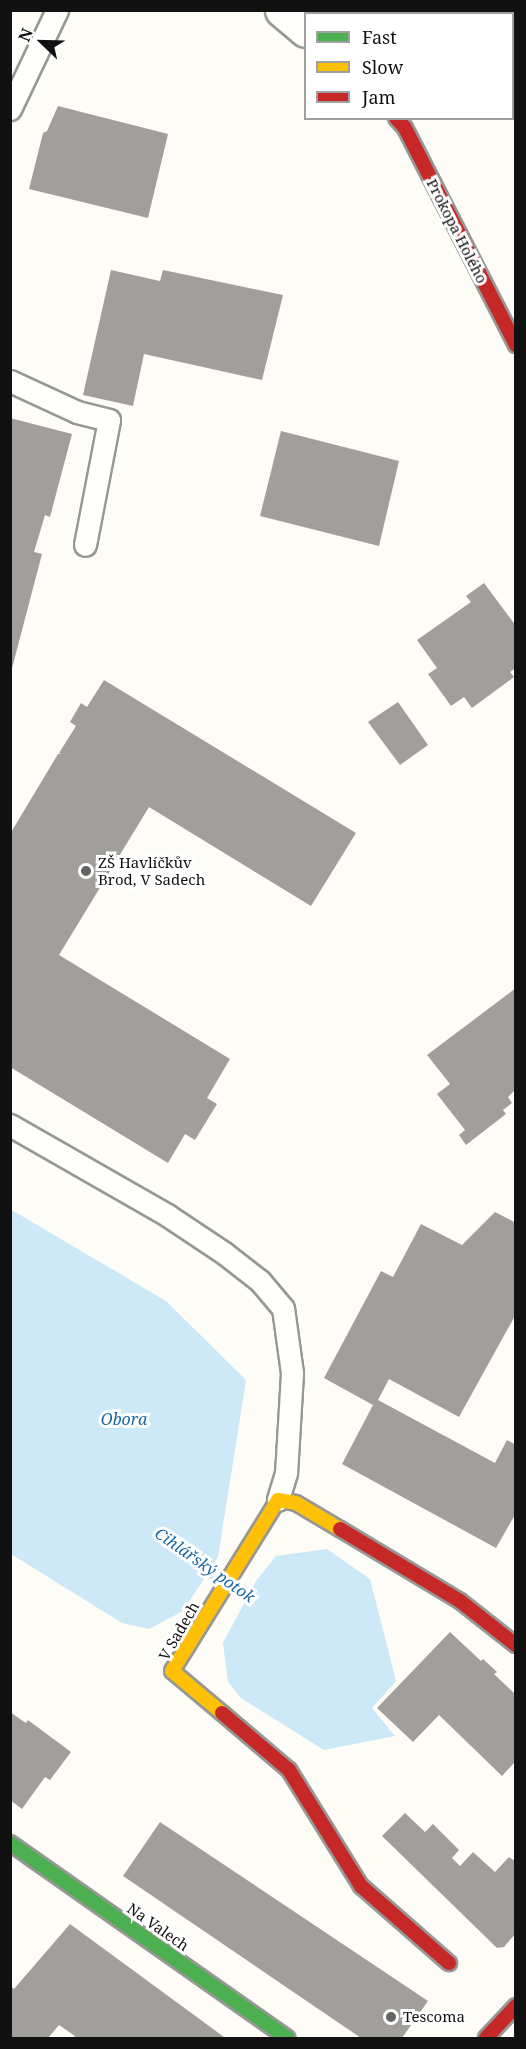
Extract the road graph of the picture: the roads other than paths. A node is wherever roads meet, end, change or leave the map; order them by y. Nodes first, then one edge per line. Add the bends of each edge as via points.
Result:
1 (57, 10) edge
2 (282, 10) edge
3 (304, 28) edge
4 (10, 109) edge
5 (405, 122) edge
6 (516, 345) edge
7 (10, 381) edge
8 (85, 545) dead end
9 (10, 1125) edge
10 (278, 1500) junction
11 (516, 1645) edge
12 (10, 1843) edge
13 (449, 1963) dead end
14 (516, 2006) edge
15 (287, 2038) edge
16 (486, 2038) edge

1 - 4 lane
2 - 3 street
5 - 6 street, Prokopa Holého
7 - 8 lane via 77,412 109,420
9 - 10 lane via 167,1215 224,1253 260,1281 283,1308 292,1373 286,1473
10 - 11 street via 296,1503 460,1601
10 - 13 street, V Sadech via 172,1671 283,1764 361,1886
12 - 15 street, Na Valech
14 - 16 street

